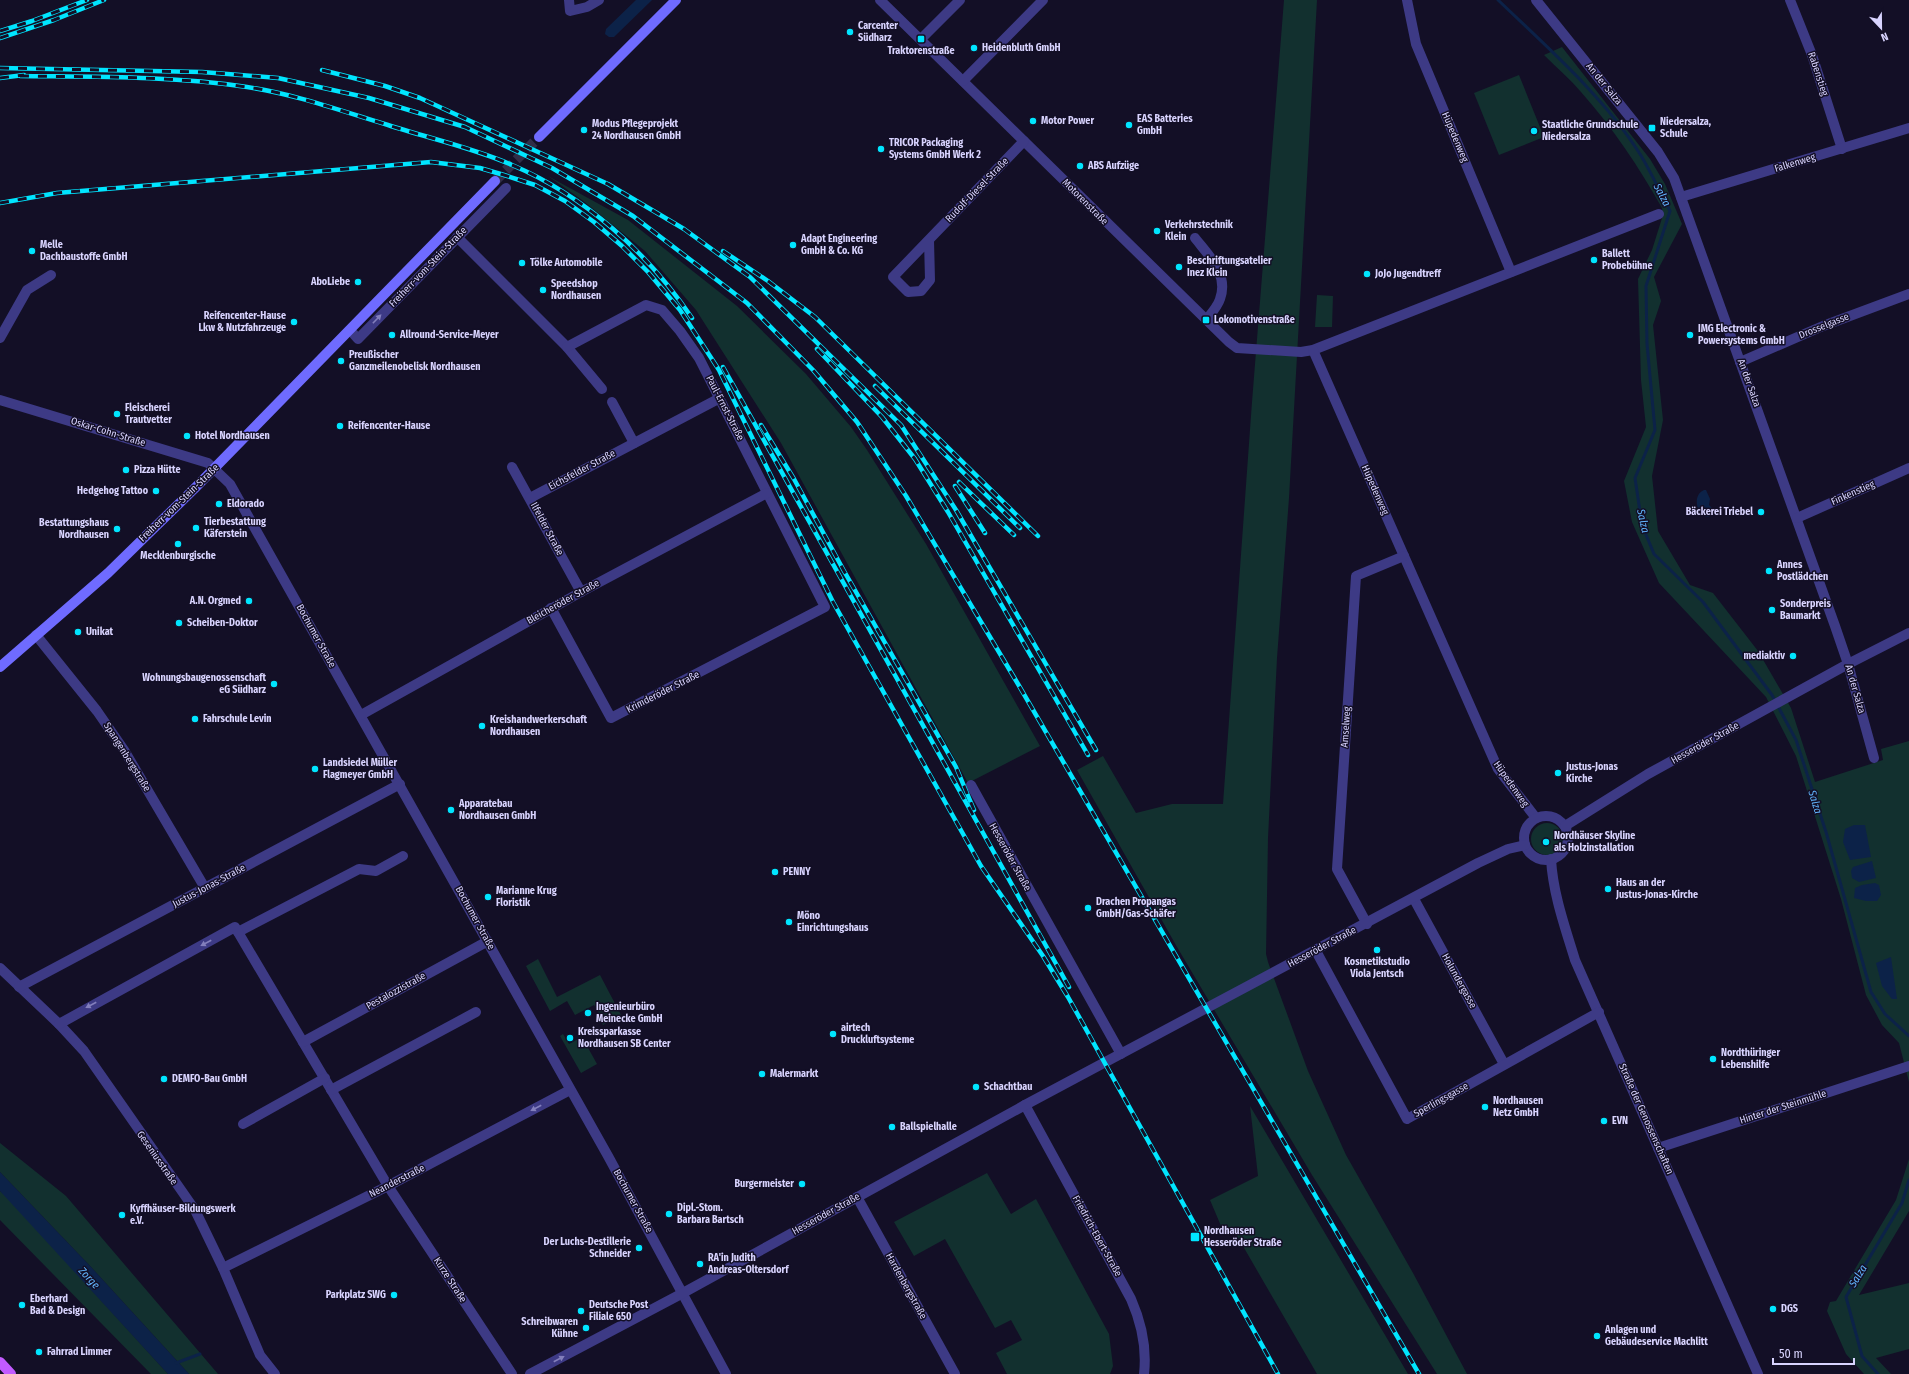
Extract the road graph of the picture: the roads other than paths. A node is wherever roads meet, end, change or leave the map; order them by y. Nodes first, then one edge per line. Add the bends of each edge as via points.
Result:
1 (569, 0) edge
2 (599, 0) edge
3 (676, 0) edge
4 (880, 0) edge
5 (960, 0) edge
6 (1043, 0) edge
7 (1407, 0) edge
8 (1536, 0) edge
9 (1790, 0) edge
10 (921, 39) junction
11 (963, 81) junction
12 (1909, 128) edge
13 (539, 137) tunnel mouth
14 (1024, 141) junction
15 (1842, 149) junction
16 (496, 181) tunnel mouth
17 (506, 188) dead end
18 (1681, 197) junction
19 (1659, 214) dead end
20 (457, 237) junction
21 (1195, 238) dead end
22 (929, 240) junction
23 (1511, 272) junction
24 (51, 275) dead end
25 (1909, 294) edge
26 (1206, 320) junction
27 (350, 330) junction
28 (0, 338) edge
29 (567, 347) junction
30 (1313, 350) junction
31 (1740, 362) junction
32 (602, 389) dead end
33 (720, 398) junction
34 (0, 400) edge
35 (612, 402) dead end
36 (634, 443) junction
37 (512, 467) dead end
38 (1909, 468) edge
39 (214, 469) junction
40 (767, 493) junction
41 (530, 498) junction
42 (1797, 518) junction
43 (1404, 556) junction
44 (580, 592) junction
45 (825, 607) joint
46 (551, 608) junction
47 (1909, 633) edge
48 (36, 635) junction
49 (1848, 664) junction
50 (0, 667) edge
51 (361, 715) junction
52 (1874, 758) dead end
53 (400, 784) junction
54 (971, 785) dead end
55 (1536, 818) junction
56 (1565, 826) junction
57 (1525, 845) junction
58 (403, 856) dead end
59 (1551, 859) junction
60 (205, 888) junction
61 (1414, 899) junction
62 (1367, 924) junction
63 (238, 932) junction
64 (488, 941) junction
65 (1316, 951) junction
66 (0, 968) edge
67 (19, 987) junction
68 (476, 1012) dead end
69 (1599, 1012) junction
70 (59, 1024) junction
71 (303, 1042) junction
72 (1121, 1054) junction
73 (1504, 1064) junction
74 (1908, 1066) edge
75 (324, 1078) junction
76 (331, 1090) junction
77 (570, 1090) junction
78 (1025, 1105) junction
79 (243, 1124) dead end
80 (1658, 1148) junction
81 (388, 1186) junction
82 (857, 1197) junction
83 (223, 1268) junction
84 (683, 1293) junction
85 (0, 1362) edge
86 (10, 1374) edge
87 (275, 1374) edge
88 (512, 1374) edge
89 (530, 1374) edge
90 (726, 1374) edge
91 (955, 1374) edge
92 (1144, 1374) edge
93 (1758, 1374) edge

1 - 2 street via 570,11 587,7
3 - 13 main road
4 - 10 street, Motorenstraße
5 - 10 street
6 - 11 street
7 - 23 street, Hüpedenweg via 1416,44
8 - 18 street, An der Salza via 1658,152 1674,178
9 - 15 street, Rabenstieg via 1812,55
10 - 11 street, Motorenstraße
11 - 14 street, Motorenstraße
12 - 15 street, Falkenweg
14 - 22 street, Rudolf-Diesel-Straße
14 - 26 street, Motorenstraße
15 - 18 street, Falkenweg
16 - 27 main road, Freiherr-vom-Stein-Straße
17 - 20 street, Freiherr-vom-Stein-Straße
18 - 31 street, An der Salza
19 - 23 street
27 -> 20 street, Freiherr-vom-Stein-Straße via 358,339
20 - 29 street
21 - 26 street via 1214,261 1223,282 1220,300
22 - 22 street, Rudolf-Diesel-Straße via 893,276 908,292 921,291 930,280
23 - 30 street
24 - 28 street via 27,290
25 - 31 street, Drosselgasse via 1823,326
26 - 30 street, Motorenstraße via 1237,348 1301,352
27 - 39 main road, Freiherr-vom-Stein-Straße
29 - 32 street
29 - 33 street, Paul-Ernst-Straße via 646,305 662,310 699,358
30 - 43 street, Hüpedenweg
31 - 42 street, An der Salza
33 - 36 street, Eichsfelder Straße
33 - 40 street, Paul-Ernst-Straße
34 - 39 street, Oskar-Cohn-Straße via 208,463
35 - 36 street
36 - 41 street, Eichsfelder Straße
37 - 41 street, Ilfelder Straße
38 - 42 street, Finkenstieg
39 - 48 main road, Freiherr-vom-Stein-Straße via 108,573
39 - 51 street, Bochumer Straße via 230,484
40 - 44 street, Bleicheröder Straße
40 - 45 street, Paul-Ernst-Straße
41 - 44 street, Ilfelder Straße
42 - 49 street, An der Salza
43 - 55 street, Hüpedenweg via 1498,769
43 - 62 street, Amselweg via 1356,576 1338,870
44 - 46 street, Bleicheröder Straße
45 - 46 street, Krimderöder Straße via 611,718
46 - 51 street, Bleicheröder Straße
47 - 49 street, Hesseröder Straße
48 - 50 main road, Freiherr-vom-Stein-Straße
48 - 60 street, Spangenbergstraße via 124,750
49 - 52 street, An der Salza
49 - 56 street, Hesseröder Straße via 1648,774
51 - 53 street, Bochumer Straße
53 - 60 street, Justus-Jonas-Straße
53 - 64 street, Bochumer Straße
54 - 72 street, Hesseröder Straße
55 - 56 street via 1552,817
55 - 57 street via 1527,826 1524,834
56 - 59 street via 1568,839 1565,848
57 - 59 street via 1536,857
57 - 61 street, Hesseröder Straße via 1508,849 1478,863
58 - 63 street via 376,871 359,869
59 - 69 street, Straße der Genossenschaften via 1552,879 1575,960
60 - 67 street, Justus-Jonas-Straße
61 - 62 street, Hesseröder Straße
61 - 73 street, Holundergasse
62 - 65 street, Hesseröder Straße
63 -> 70 street via 235,927
63 - 71 street
64 - 71 street, Pestalozzistraße
64 - 77 street, Bochumer Straße
65 - 72 street, Hesseröder Straße
65 - 73 street, Sperlingsgasse via 1407,1119
66 - 67 street, Geseniusstraße
67 - 70 street, Geseniusstraße
68 - 76 street
69 - 73 street, Sperlingsgasse
69 - 80 street, Straße der Genossenschaften
70 - 83 street, Geseniusstraße via 84,1051 194,1210
71 - 75 street
72 - 78 street, Hesseröder Straße
74 - 80 street, Hinter der Steinmühle
75 - 76 street
75 - 79 street
76 - 81 street
77 -> 81 street, Neanderstraße
77 - 84 street, Bochumer Straße
78 - 82 street, Hesseröder Straße
78 - 92 street, Friedrich-Ebert-Straße via 1131,1299 1145,1340
80 - 93 street, Straße der Genossenschaften
81 - 83 street, Neanderstraße
81 - 88 street, Kurze Straße
82 - 84 street, Hesseröder Straße
82 - 91 street, Hardenbergstraße
83 - 87 street, Geseniusstraße via 260,1355
89 -> 84 street, Hesseröder Straße
84 - 90 street, Bochumer Straße
85 - 86 main road

